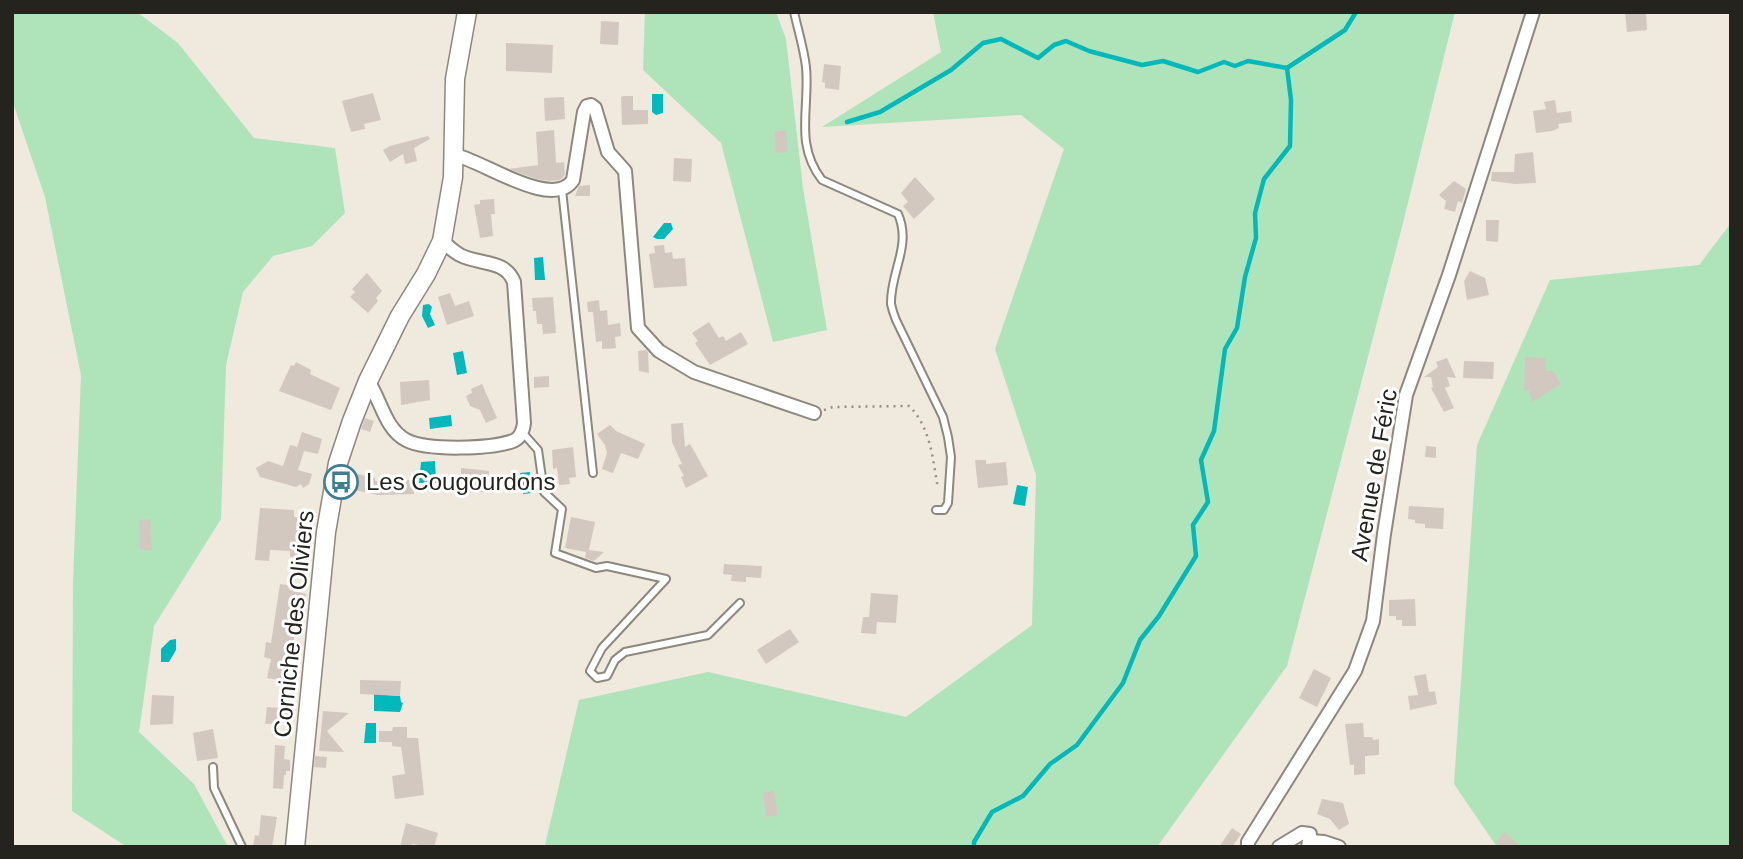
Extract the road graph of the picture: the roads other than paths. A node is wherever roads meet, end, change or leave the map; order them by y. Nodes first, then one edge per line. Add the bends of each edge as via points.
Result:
1 (467, 12) edge
2 (794, 12) edge
3 (1533, 12) edge
4 (455, 155) junction
5 (562, 190) junction
6 (442, 242) junction
7 (369, 381) junction
8 (814, 413) road end
9 (522, 432) junction
10 (593, 473) dead end
11 (936, 510) road end
12 (740, 603) dead end
13 (213, 767) dead end
14 (1309, 844) edge
15 (242, 847) edge
16 (295, 847) edge
17 (1248, 847) edge
18 (1279, 847) edge
19 (1339, 847) edge

1 - 4 street, Corniche des Oliviers via 455,79
2 - 11 lane via 806,67 805,136 813,169 822,180 898,214 903,225 902,256 891,305 948,437 948,503 944,510
3 - 17 street, Avenue de Féric via 1406,396 1373,621 1355,671
4 - 5 street via 530,186
4 - 6 street, Corniche des Oliviers
5 - 8 street via 573,180 584,112 591,105 608,152 625,171 638,328 659,351 694,372
5 - 10 lane
6 - 7 street, Corniche des Oliviers
6 - 9 street via 459,255 510,273
7 - 9 street via 394,431 406,440 444,447 484,445 514,440
7 - 16 street, Corniche des Oliviers via 344,442 331,500
9 - 12 lane via 538,450 544,492 562,509 555,552 596,568 607,566 666,579 602,648 590,671 597,678 607,676 625,652 708,635
13 - 15 lane via 214,788
14 - 18 street via 1310,834 1302,833
14 - 19 street

